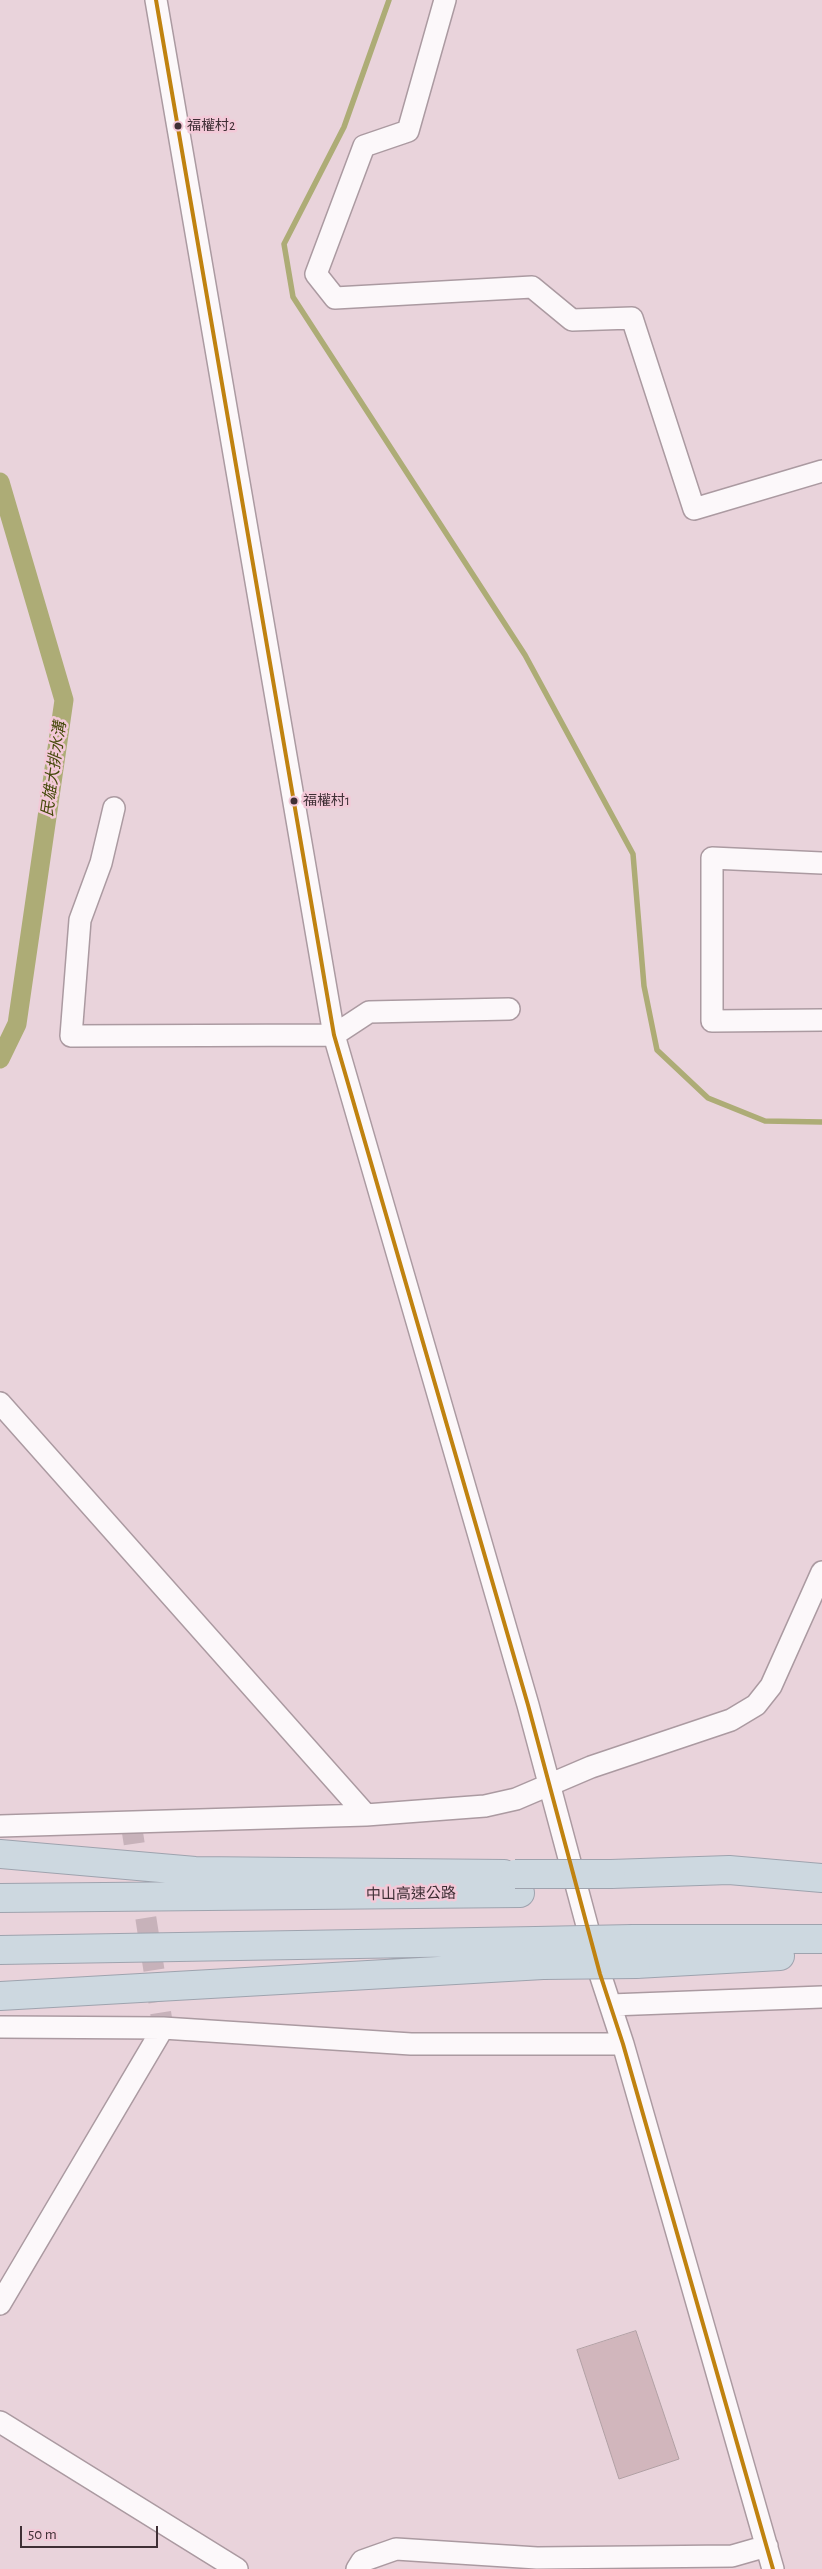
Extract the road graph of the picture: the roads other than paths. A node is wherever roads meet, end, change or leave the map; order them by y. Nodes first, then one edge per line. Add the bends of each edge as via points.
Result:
1 (156, 0) edge
2 (445, 0) edge
3 (822, 471) edge
4 (114, 808) dead end
5 (822, 863) edge
6 (509, 1010) dead end
7 (822, 1020) edge
8 (334, 1035) junction
9 (0, 1403) edge
10 (822, 1572) edge
11 (548, 1786) junction
12 (366, 1815) junction
13 (0, 1826) edge
14 (0, 1854) edge
15 (822, 1880) edge
16 (518, 1884) junction
17 (0, 1898) edge
18 (822, 1940) edge
19 (0, 1950) edge
20 (635, 1952) junction
21 (539, 1953) junction
22 (822, 1953) edge
23 (0, 1996) edge
24 (822, 1998) edge
25 (611, 2005) junction
26 (0, 2027) edge
27 (163, 2028) junction
28 (623, 2044) junction
29 (0, 2304) edge
30 (0, 2422) edge
31 (767, 2546) junction
32 (237, 2569) edge
33 (357, 2569) edge
34 (773, 2569) edge

1 - 8 street
2 - 3 street via 408,131 364,146 316,274 335,298 532,287 572,320 632,318 694,509
4 - 8 street via 102,863 80,920 71,1036
5 - 7 street via 712,858 712,1020
6 - 8 street via 369,1012
8 - 11 street via 528,1705
9 - 12 street
10 - 11 street via 771,1686 756,1705 731,1720 591,1767
11 - 12 street via 516,1799 485,1806
11 - 25 street
12 - 13 street
14 - 16 highway via 195,1872
15 - 16 highway, 中山高速公路
16 - 17 highway, 中山高速公路
18 - 20 highway
19 - 21 highway
20 - 21 highway, bridge
20 - 22 highway
21 - 23 highway
24 - 25 street
25 - 28 street
26 - 27 street
27 - 28 street via 411,2044
27 - 29 street
28 - 31 street
30 - 32 street
31 - 33 street via 732,2556 537,2558 396,2549 362,2561
31 - 34 street

